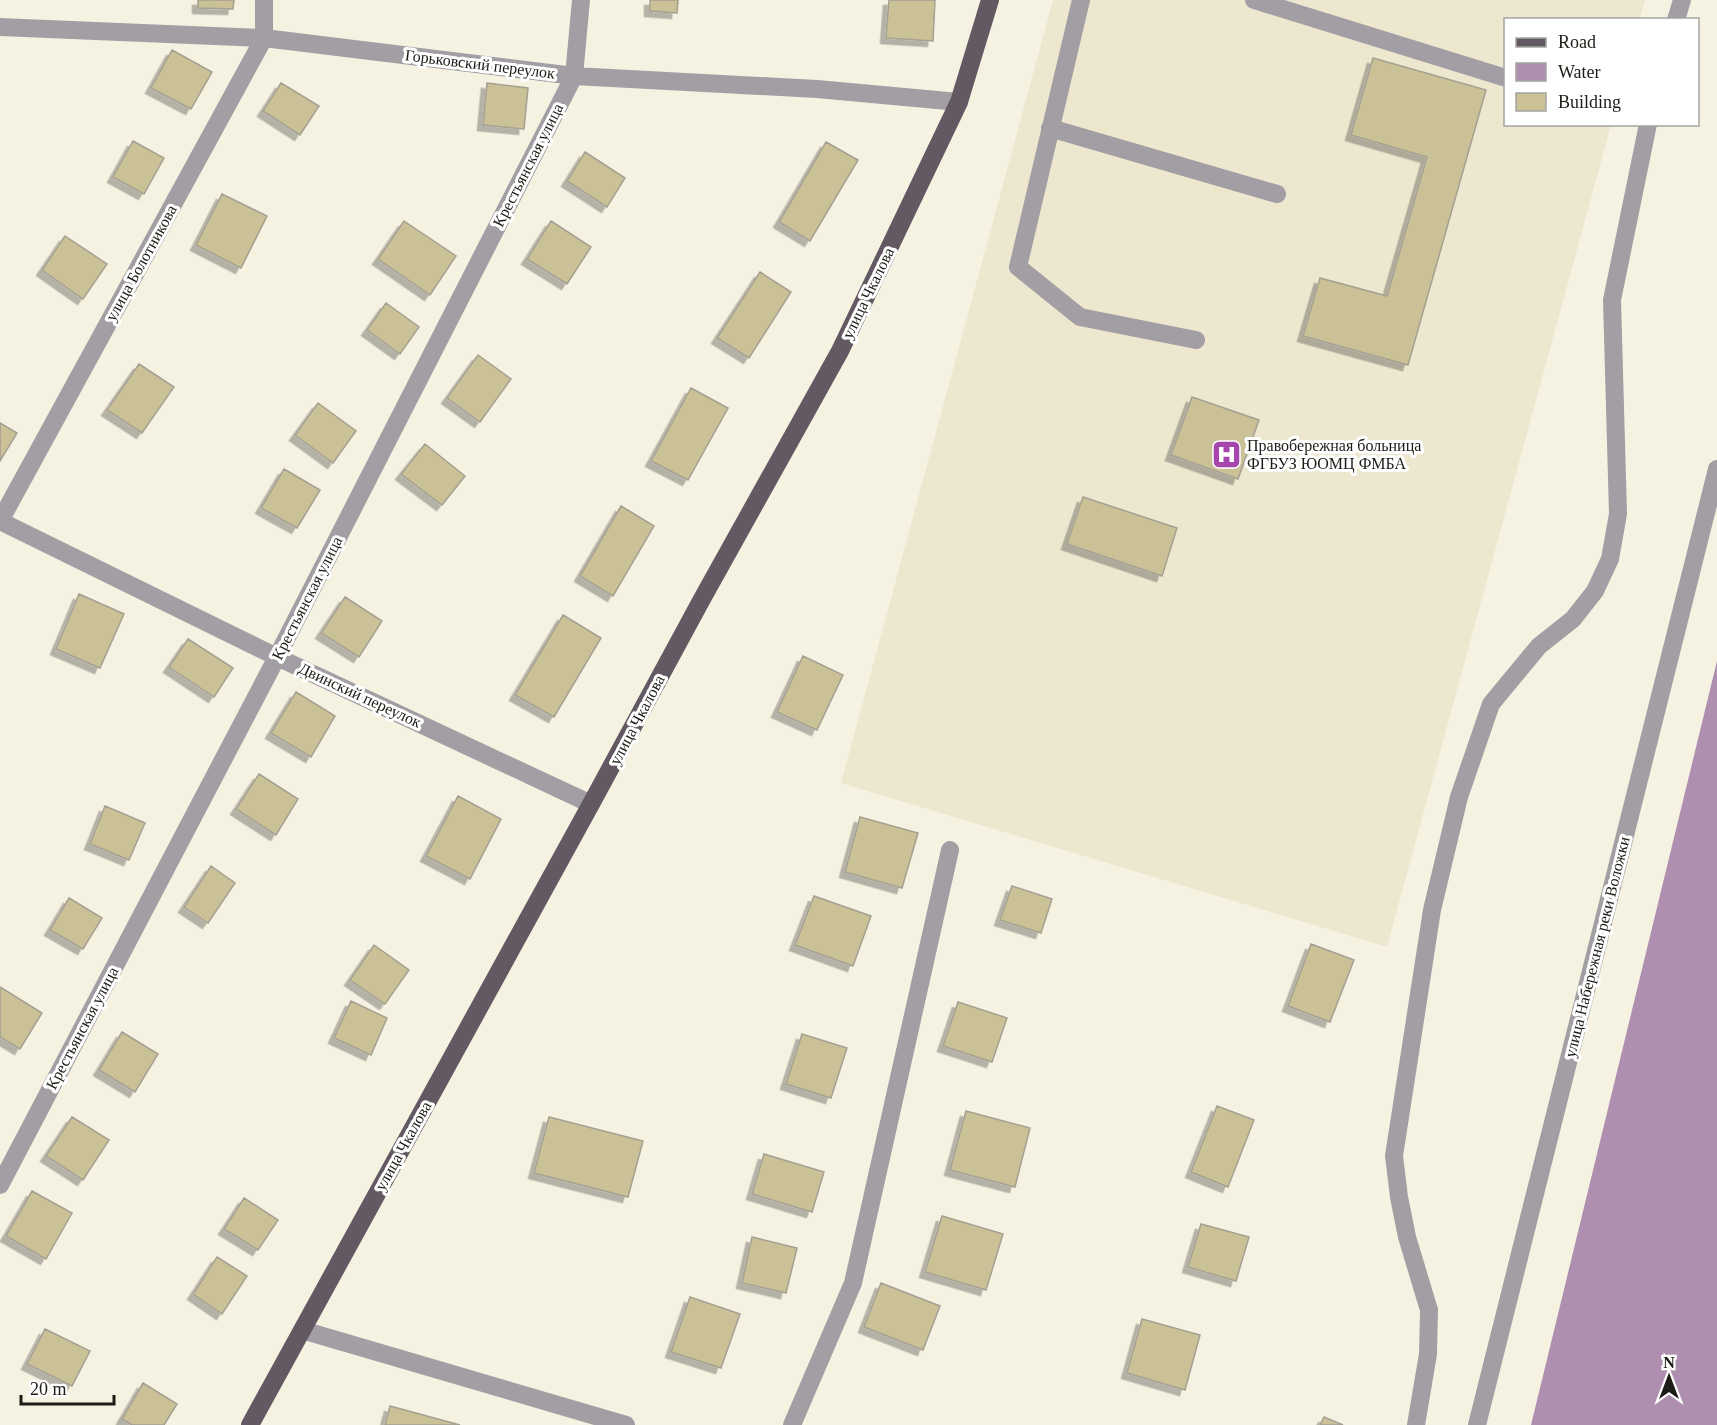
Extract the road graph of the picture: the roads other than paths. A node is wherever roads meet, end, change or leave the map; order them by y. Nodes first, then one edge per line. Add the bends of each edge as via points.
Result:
1 (264, 0) edge
2 (581, 0) edge
3 (990, 0) edge
4 (1081, 0) edge
5 (1254, 0) edge
6 (1682, 0) edge
7 (1677, 18) edge
8 (0, 27) edge
9 (264, 38) junction
10 (574, 76) junction
11 (1504, 77) edge
12 (959, 102) junction
13 (1647, 126) edge
14 (1050, 128) junction
15 (1277, 194) dead end
16 (1196, 340) dead end
17 (1717, 469) edge
18 (0, 521) edge
19 (277, 657) junction
20 (591, 804) junction
21 (950, 850) dead end
22 (0, 1185) edge
23 (302, 1330) junction
24 (250, 1425) edge
25 (626, 1425) edge
26 (792, 1425) edge
27 (1416, 1425) edge
28 (1477, 1425) edge

1 - 9 street, улица Болотникова
2 - 10 street, Крестьянская улица
3 - 12 main road, улица Чкалова
4 - 14 street
5 - 11 street
6 - 7 street
8 - 9 street, Горьковский переулок
9 - 10 street, Горьковский переулок
9 - 18 street, улица Болотникова
10 - 12 street, Горьковский переулок via 817,88
10 - 19 street, Крестьянская улица
12 - 20 main road, улица Чкалова via 840,351
13 - 27 street via 1612,300 1618,514 1610,559 1595,591 1573,619 1539,646 1491,704 1460,797 1432,910 1394,1156 1407,1238 1429,1310 1428,1354
14 - 15 street
14 - 16 street via 1018,267 1080,317
17 - 28 street, улица Набережная реки Воложки
18 - 19 street, Двинский переулок
19 - 20 street, Двинский переулок
19 - 22 street, Крестьянская улица
20 - 23 main road, улица Чкалова
21 - 26 street via 853,1283
23 - 24 main road, улица Чкалова
23 - 25 street

